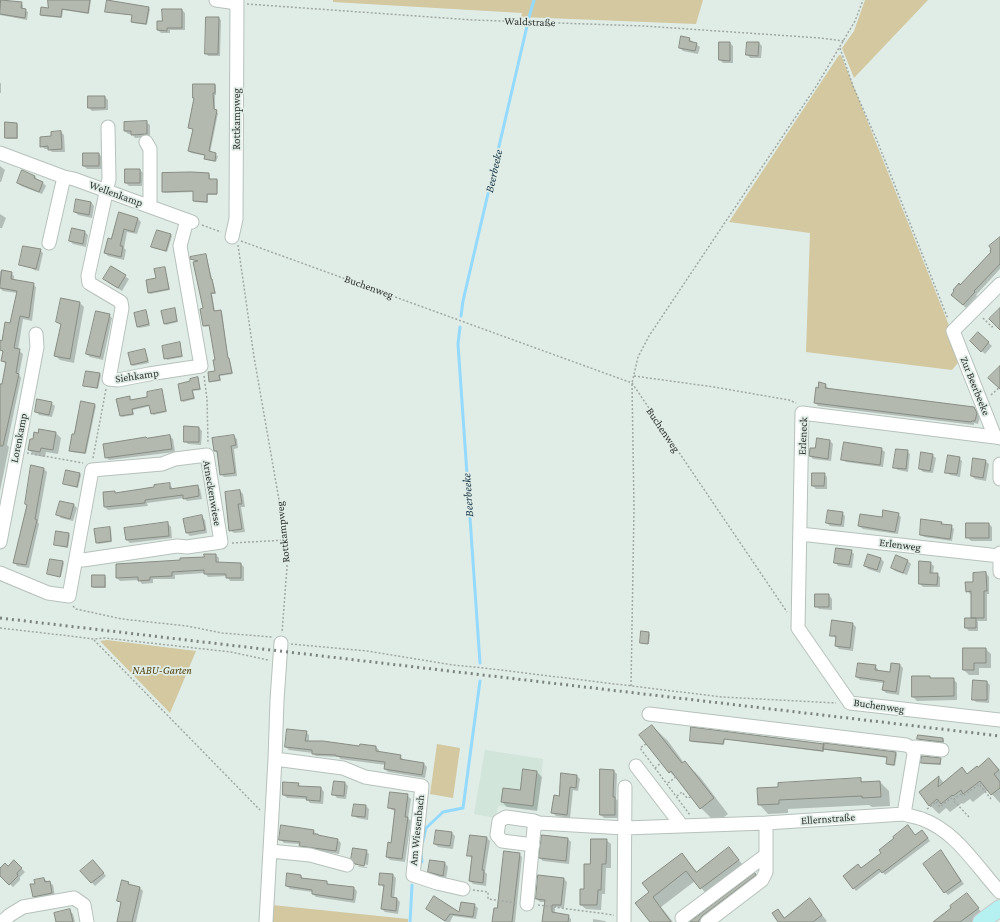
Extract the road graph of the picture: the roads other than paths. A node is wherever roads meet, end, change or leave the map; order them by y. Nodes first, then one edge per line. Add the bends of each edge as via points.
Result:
1 (216, 0) edge
2 (237, 2) edge
3 (108, 127) dead end
4 (146, 142) dead end
5 (0, 153) edge
6 (64, 178) junction
7 (106, 190) junction
8 (150, 206) junction
9 (235, 239) road end
10 (49, 243) dead end
11 (1000, 284) edge
12 (36, 334) dead end
13 (202, 366) joint
14 (998, 438) edge
15 (1000, 464) edge
16 (1000, 479) edge
17 (800, 534) junction
18 (0, 542) edge
19 (1000, 554) edge
20 (76, 560) junction
21 (1000, 572) edge
22 (0, 573) edge
23 (798, 628) joint
24 (282, 640) road end
25 (649, 714) dead end
26 (1000, 720) edge
27 (912, 748) junction
28 (942, 750) dead end
29 (275, 759) junction
30 (636, 766) dead end
31 (625, 787) dead end
32 (904, 814) junction
33 (538, 823) junction
34 (766, 823) junction
35 (682, 826) junction
36 (625, 828) junction
37 (533, 845) junction
38 (270, 850) junction
39 (766, 855) junction
40 (347, 865) dead end
41 (463, 889) road end
42 (1000, 892) edge
43 (527, 904) road end
44 (1000, 908) edge
45 (682, 918) dead end
46 (624, 919) edge
47 (2, 922) edge
48 (87, 922) edge
49 (266, 922) edge
50 (707, 922) edge
51 (982, 922) edge

1 - 2 street
2 - 9 street, Rottkampweg
3 - 7 street via 109,179
4 - 8 street via 150,149
5 - 6 street, Wellenkamp
6 - 7 street, Wellenkamp
6 - 10 street
7 - 8 street, Wellenkamp
7 - 13 street, Siehkamp via 88,276 89,283 121,302 109,379 118,380
8 - 13 street, Wellenkamp via 190,221 180,246
11 - 14 street, Zur Beerbeeke via 952,331
12 - 18 street, Lorenkamp via 37,347
14 - 17 street, Erleneck via 802,413
15 - 16 street
17 - 19 street, Erlenweg
17 - 23 street, Erleneck
19 - 21 street
20 - 20 street, Arneckenwiese via 92,470 162,464 175,459 207,455 221,542
20 - 22 street via 69,596 48,593
23 - 26 street, Buchenweg via 850,703
24 - 29 street
25 - 27 street via 906,745
27 - 28 street
27 - 32 street via 914,754
29 - 38 street
29 - 41 street, Am Wiesenbach via 343,768 365,777 422,786 413,875 437,884
30 - 35 street
31 - 36 street
32 - 34 street, Ellernstraße
32 - 42 street, Ellernstraße via 923,819 960,839
33 - 36 street, Ellernstraße
33 - 37 street via 534,828
33 - 37 street, Ellernstraße via 534,820 506,817 499,821 497,835 502,841
34 - 35 street, Ellernstraße
34 - 39 street
35 - 36 street, Ellernstraße
36 - 46 street
37 - 43 street
38 - 40 street via 310,855
38 - 49 street
39 - 45 street
39 - 50 street via 766,872 762,880
44 - 51 main road
47 - 48 street via 23,907 74,898 84,905

